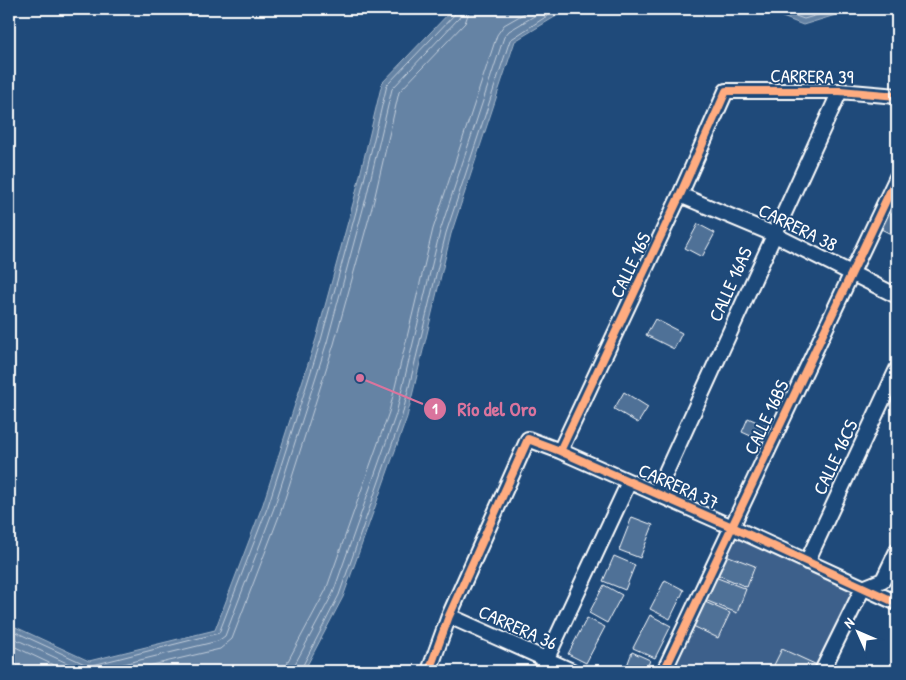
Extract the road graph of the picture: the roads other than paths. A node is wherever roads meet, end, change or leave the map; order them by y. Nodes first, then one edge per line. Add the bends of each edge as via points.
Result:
1 (726, 91) joint
2 (840, 91) junction
3 (897, 96) edge
4 (897, 177) edge
5 (680, 195) junction
6 (773, 234) junction
7 (851, 274) junction
8 (897, 296) edge
9 (897, 369) edge
10 (560, 451) junction
11 (629, 482) junction
12 (656, 494) junction
13 (732, 527) junction
14 (897, 551) edge
15 (808, 562) junction
16 (863, 588) junction
17 (897, 603) edge
18 (449, 616) junction
19 (544, 666) edge
20 (428, 671) edge
21 (572, 671) edge
22 (664, 671) edge
23 (822, 671) edge

1 - 2 street, CARRERA 39
1 - 5 street, CALLE 16S
2 - 3 street, CARRERA 39
2 - 6 street, CALLE 16AS
4 - 7 street, CALLE 16BS
5 - 6 street, CARRERA 38
5 - 10 street, CALLE 16S
6 - 7 street, CARRERA 38
6 - 12 street, CALLE 16AS
7 - 8 street, CARRERA 38
7 - 13 street, CALLE 16BS
9 - 15 street, CALLE 16CS
10 - 11 street, CARRERA 37
10 - 18 street, CARRERA 37 via 528,439
11 - 12 street, CARRERA 37
11 - 19 street
12 - 13 street, CARRERA 37
13 - 15 street, CARRERA 37
13 - 22 street, CALLE 16BS
14 - 16 street via 883,580
15 - 16 street, CARRERA 37
16 - 17 street, CARRERA 37
16 - 23 street
18 - 19 street, CARRERA 36
18 - 20 street
19 - 21 street, CARRERA 36

